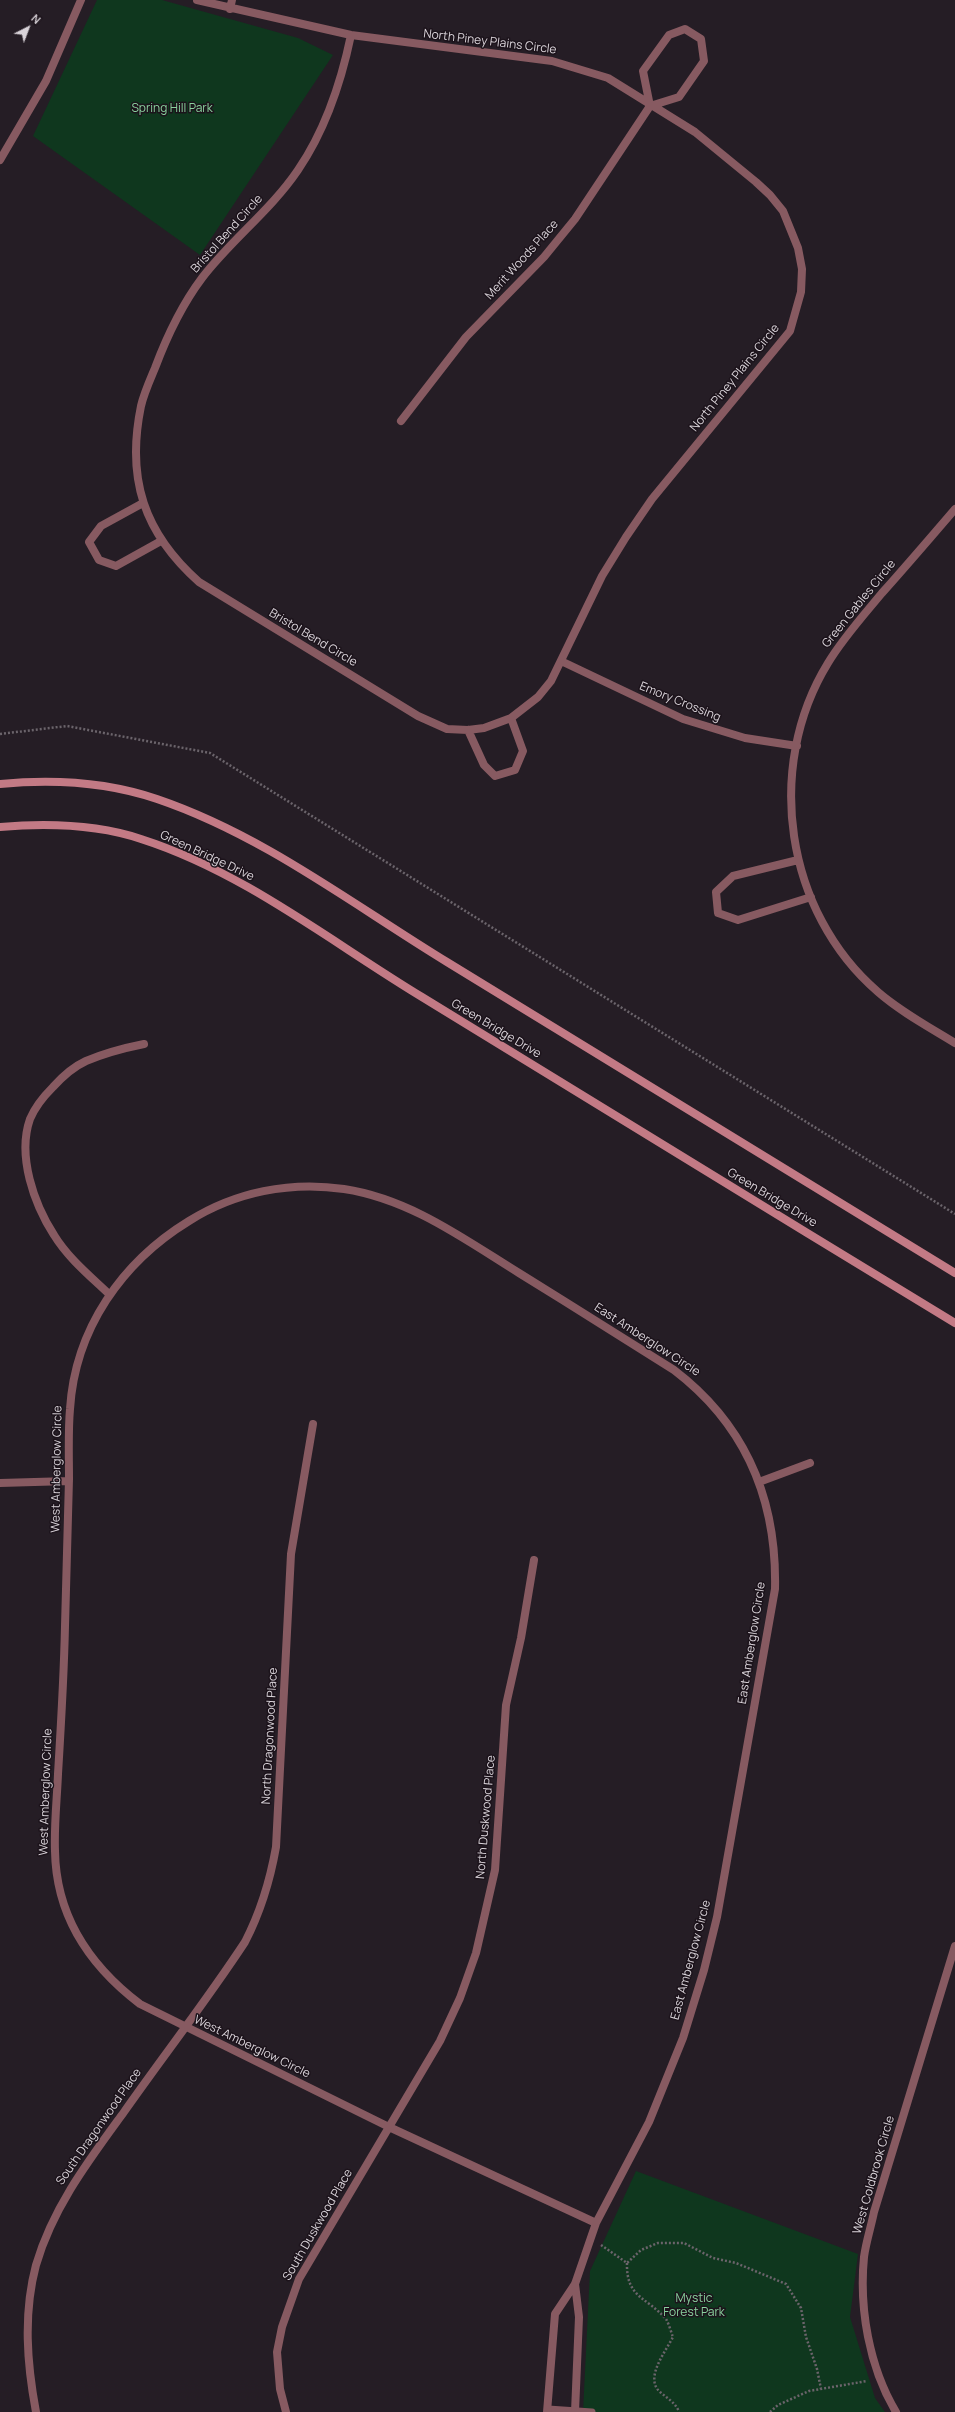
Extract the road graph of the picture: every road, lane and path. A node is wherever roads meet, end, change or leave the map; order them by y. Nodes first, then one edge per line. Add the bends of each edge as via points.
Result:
1 (81, 0) edge
2 (197, 0) edge
3 (232, 0) edge
4 (230, 8) junction
5 (351, 35) junction
6 (650, 106) junction
7 (0, 160) edge
8 (401, 421) dead end
9 (143, 503) junction
10 (955, 509) edge
11 (161, 541) junction
12 (561, 661) junction
13 (511, 718) junction
14 (468, 730) junction
15 (0, 734) edge
16 (797, 746) junction
17 (0, 784) edge
18 (0, 827) edge
19 (798, 860) junction
20 (811, 897) junction
21 (955, 1042) edge
22 (144, 1044) dead end
23 (955, 1214) edge
24 (955, 1273) edge
25 (110, 1295) junction
26 (955, 1323) edge
27 (313, 1424) dead end
28 (810, 1463) dead end
29 (69, 1481) junction
30 (759, 1482) junction
31 (0, 1483) edge
32 (534, 1560) dead end
33 (955, 1946) edge
34 (185, 2027) junction
35 (389, 2127) junction
36 (596, 2223) junction
37 (590, 2238) junction
38 (627, 2262) junction
39 (575, 2284) junction
40 (880, 2376) junction
41 (821, 2389) junction
42 (548, 2411) edge
43 (575, 2411) edge
44 (36, 2412) edge
45 (286, 2412) edge
46 (592, 2412) edge
47 (679, 2412) edge
48 (770, 2412) edge
49 (896, 2412) edge

1 - 7 street via 46,81
2 - 4 street, North Piney Plains Circle
3 - 4 street
4 - 5 street, North Piney Plains Circle
5 - 6 street, North Piney Plains Circle via 552,61 608,78
5 - 9 street, Bristol Bend Circle via 346,63 331,108 299,169 259,217 200,280 168,334 141,405 135,447 136,471
6 - 6 street via 679,97 704,61 701,39 685,29 668,35 643,71
6 - 8 street, Merit Woods Place via 575,219 544,257 462,343
6 - 12 street, North Piney Plains Circle via 694,132 770,195 783,211 798,248 802,269 801,292 790,331 652,499 626,537 602,576
9 - 11 street, Bristol Bend Circle
9 - 11 street via 101,526 89,542 99,560 116,566
10 - 16 street, Green Gables Circle via 852,628 828,662 816,683 801,723
11 - 14 street, Bristol Bend Circle via 185,570 206,586 418,716 447,729
12 - 13 street, Bristol Bend Circle via 551,681 538,697
12 - 16 street, Emory Crossing via 683,719 739,736
13 - 14 street, Bristol Bend Circle via 484,728
13 - 14 street via 523,751 515,770 495,776 484,765
15 - 23 path via 67,726 210,753
16 - 19 street, Green Gables Circle via 791,783 790,811
17 - 24 main road via 87,784 123,790 194,812 232,830 324,884 435,955
18 - 26 main road, Green Bridge Drive via 56,826 114,831 177,852 213,869 301,920 406,988
19 - 20 street, Green Gables Circle
19 - 20 street via 733,876 716,892 718,913 738,920
20 - 21 street, Green Gables Circle via 837,945 878,992
22 - 25 street via 117,1050 85,1062 63,1076 43,1098 31,1119 26,1140 28,1169 38,1206 54,1236 74,1260
25 - 29 street, West Amberglow Circle via 87,1335 75,1374 70,1409
25 - 30 street, East Amberglow Circle via 136,1262 154,1245 196,1216 219,1205 267,1190 293,1187 319,1186 369,1194 392,1201 438,1222 674,1370 698,1388 724,1418 742,1445
27 - 34 street, North Dragonwood Place via 291,1554 276,1847 269,1886 244,1942
28 - 30 street
29 - 31 street
29 - 34 street, West Amberglow Circle via 54,1853 61,1894 78,1939 104,1974 140,2004
30 - 36 street, East Amberglow Circle via 770,1519 775,1555 775,1589 717,1917 683,2038 663,2089 649,2122
32 - 35 street, North Duskwood Place via 521,1638 506,1705 495,1870 476,1953 460,1998 440,2042
33 - 40 street, West Coldbrook Circle via 874,2212 864,2256 866,2323
34 - 35 street, West Amberglow Circle
34 - 44 street, South Dragonwood Place via 78,2175 50,2227 35,2271 28,2325 29,2372
35 - 36 street, West Amberglow Circle
35 - 45 street, South Duskwood Place via 299,2279 290,2302 277,2352 280,2389
36 - 37 street, East Amberglow Circle
37 - 38 path
37 - 39 street, East Amberglow Circle
38 - 41 path via 641,2250 658,2244 684,2243 713,2258 736,2263 786,2284 801,2308 806,2337
38 - 47 path via 627,2277 631,2288 640,2299 666,2320 673,2337 654,2373 656,2389 677,2406
39 - 42 street, East Amberglow Circle via 555,2314
39 - 43 street, East Amberglow Circle via 579,2317
40 - 41 path via 858,2384
40 - 49 street, West Coldbrook Circle
41 - 48 path via 808,2391 778,2405
42 - 43 lane
43 - 46 lane

